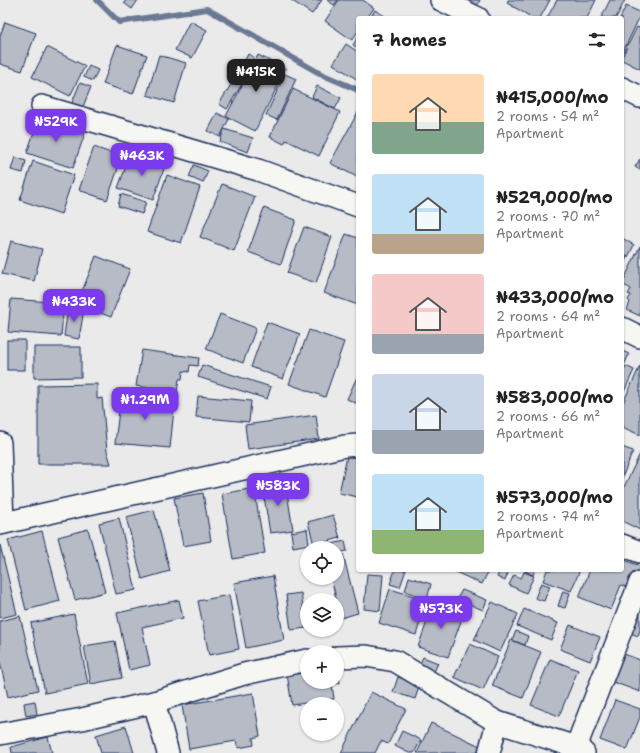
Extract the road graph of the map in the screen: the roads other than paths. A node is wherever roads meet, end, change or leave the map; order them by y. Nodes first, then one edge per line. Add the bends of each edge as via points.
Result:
1 (440, 0) edge
2 (474, 16) edge
3 (624, 89) edge
4 (640, 97) edge
5 (42, 106) dead end
6 (356, 205) edge
7 (624, 329) edge
8 (640, 337) edge
9 (0, 443) edge
10 (356, 445) edge
11 (1, 524) edge
12 (624, 546) edge
13 (640, 552) edge
14 (640, 582) edge
15 (344, 656) edge
16 (300, 662) edge
17 (154, 702) junction
18 (497, 722) junction
19 (0, 734) edge
20 (580, 750) edge
21 (168, 753) edge
22 (489, 753) edge

1 - 2 street
3 - 4 street
5 - 6 street via 258,170
7 - 8 street
9 - 11 street
10 - 11 street
12 - 13 street
14 - 20 street
15 - 18 street via 366,656 395,661
16 - 17 street via 244,674
17 - 19 street
17 - 21 street
18 - 20 street
18 - 22 street

